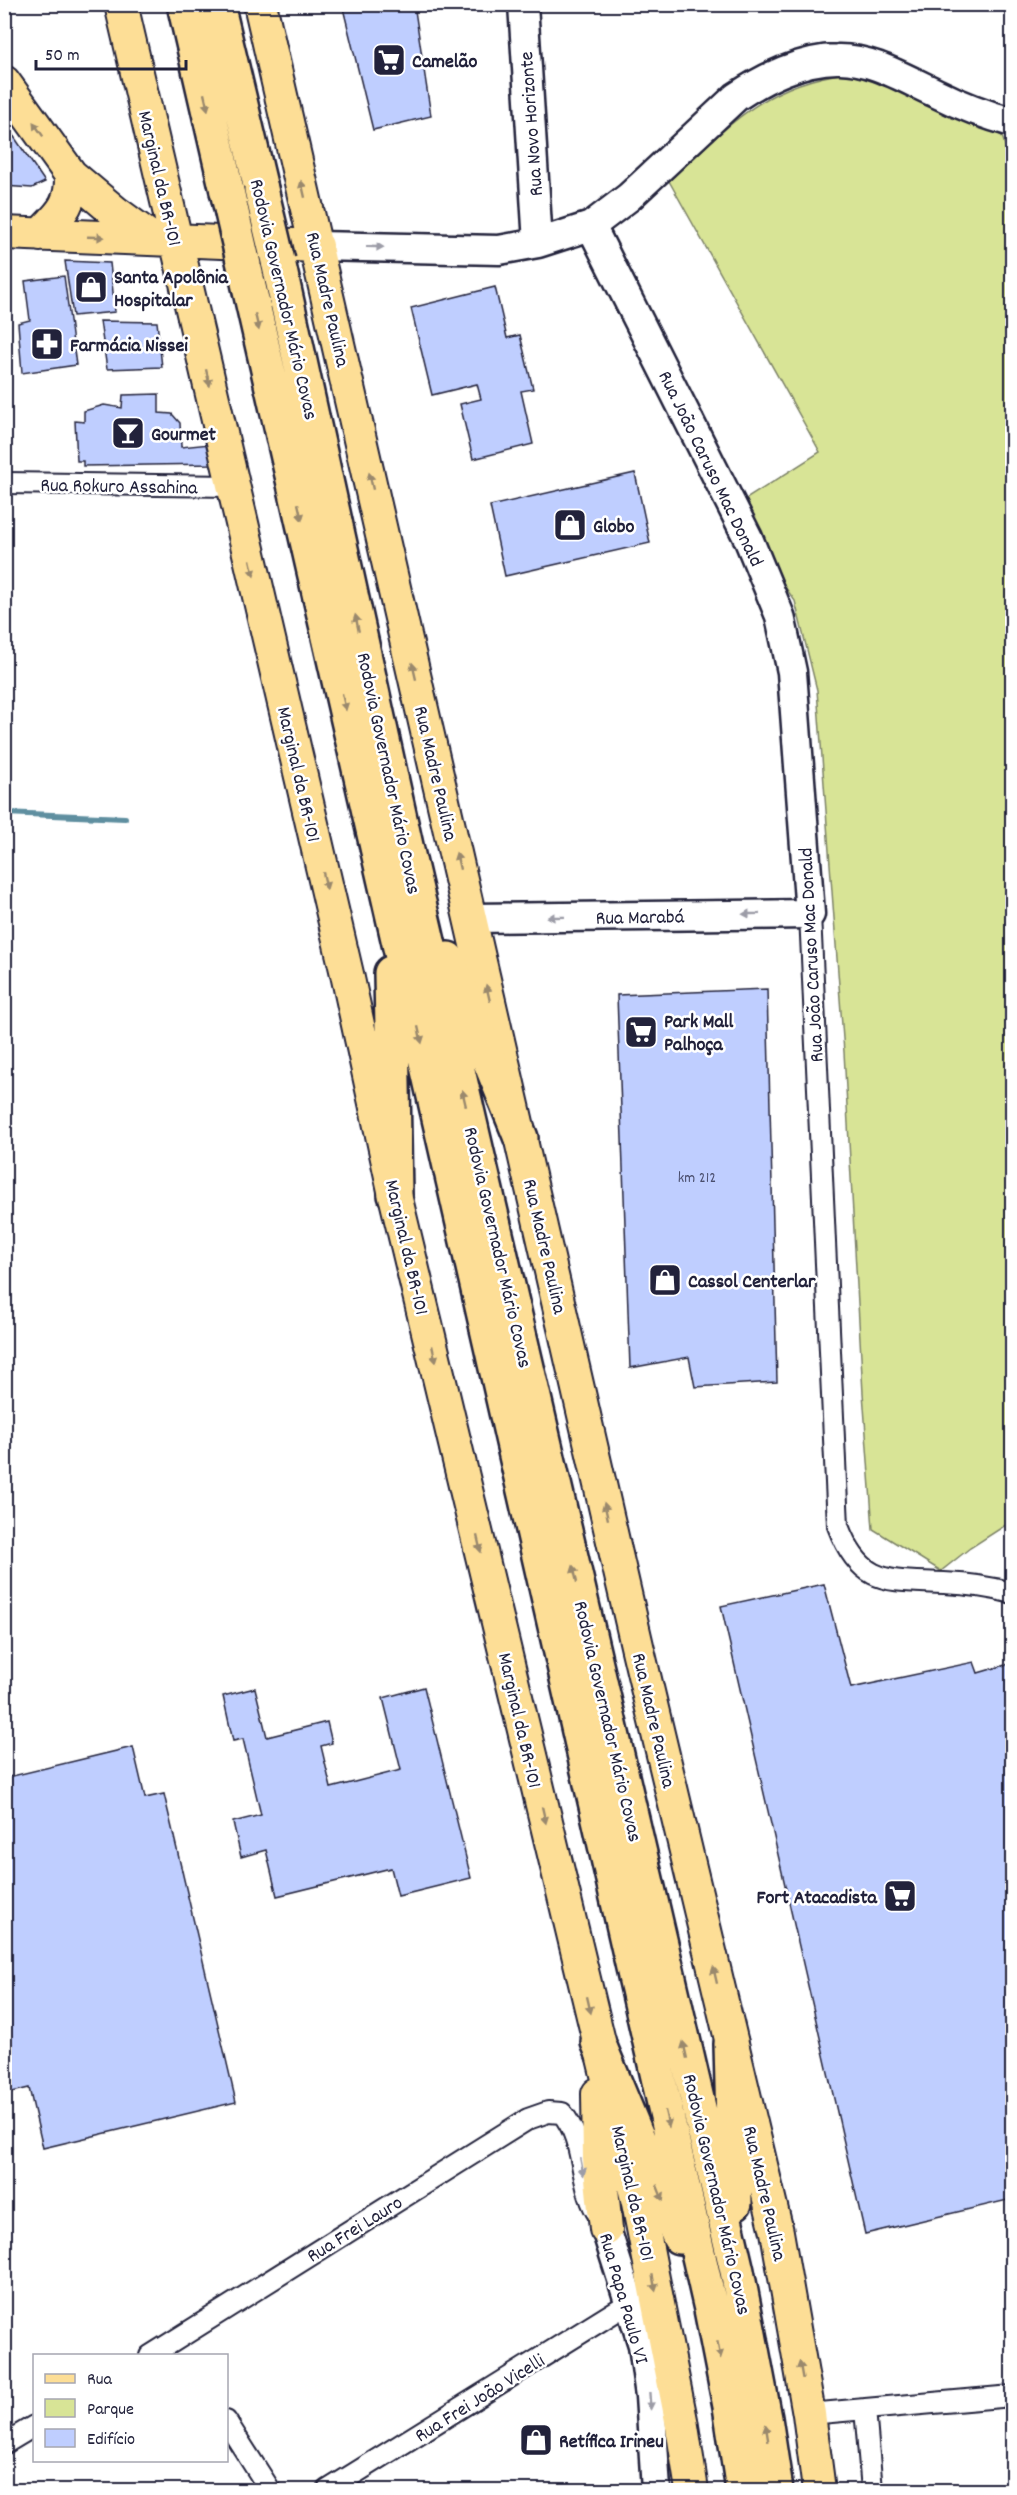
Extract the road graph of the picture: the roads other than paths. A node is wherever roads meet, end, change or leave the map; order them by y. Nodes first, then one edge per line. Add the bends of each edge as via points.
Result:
1 (121, 4) edge
2 (184, 4) edge
3 (217, 4) edge
4 (260, 4) edge
5 (523, 4) edge
6 (4, 82) edge
7 (1012, 122) edge
8 (70, 175) junction
9 (591, 226) junction
10 (4, 233) edge
11 (40, 235) junction
12 (164, 239) junction
13 (220, 241) junction
14 (538, 243) junction
15 (317, 246) junction
16 (186, 283) junction
17 (4, 483) edge
18 (233, 486) junction
19 (410, 864) junction
20 (390, 906) junction
21 (810, 914) junction
22 (471, 918) junction
23 (521, 1138) junction
24 (395, 1195) junction
25 (1012, 1593) edge
26 (598, 2042) junction
27 (732, 2044) junction
28 (562, 2113) joint
29 (606, 2229) junction
30 (737, 2271) junction
31 (630, 2303) junction
32 (711, 2309) junction
33 (181, 2347) edge
34 (154, 2354) edge
35 (1012, 2396) edge
36 (865, 2409) junction
37 (809, 2414) junction
38 (228, 2424) edge
39 (33, 2427) edge
40 (4, 2444) edge
41 (270, 2490) edge
42 (328, 2490) edge
43 (656, 2490) edge
44 (692, 2490) edge
45 (743, 2490) edge
46 (776, 2490) edge
47 (819, 2490) edge
48 (872, 2490) edge

1 - 12 main road, Marginal da BR-101
2 -> 20 highway, Rodovia Governador Mário Covas, bridge
19 -> 3 highway, Rodovia Governador Mário Covas, bridge via 278,261
15 -> 4 main road, Rua Madre Paulina
5 - 14 main road, Rua Novo Horizonte
8 -> 6 main road
7 - 9 main road via 974,110 866,63 837,59 814,62 781,72 736,98 629,197
8 - 11 main road via 68,204
8 - 12 main road via 115,212
9 - 14 main road
9 - 21 main road, Rua João Caruso Mac Donald via 748,538 780,616 792,672
10 - 11 main road
11 -> 12 main road
12 - 13 main road
12 - 16 main road, Marginal da BR-101
13 - 15 main road
13 - 16 main road via 193,266
15 -> 14 main road via 499,250
22 -> 15 main road, Rua Madre Paulina
16 -> 18 main road, Marginal da BR-101
17 - 18 street, Rua Rokuro Assahina
18 -> 24 main road, Marginal da BR-101
19 - 23 highway
30 -> 19 highway, Rodovia Governador Mário Covas
20 - 24 highway
20 -> 32 highway, Rodovia Governador Mário Covas
21 -> 22 main road, Rua Marabá
21 - 25 street, Rua João Caruso Mac Donald via 838,1526 847,1550 862,1567 877,1576
23 -> 22 main road, Rua Madre Paulina
27 -> 23 main road, Rua Madre Paulina
24 -> 26 main road, Marginal da BR-101
26 - 29 main road via 599,2158
26 -> 32 highway
26 -> 44 main road, Marginal da BR-101 via 648,2249
27 - 30 highway
37 -> 27 main road, Rua Madre Paulina via 777,2232
28 -> 29 street, Rua Papa Paulo VI via 574,2129 586,2185
28 - 33 street, Rua Frei Lauro via 548,2112 528,2119
29 - 31 main road, Rua Papa Paulo VI
46 -> 30 highway, Rodovia Governador Mário Covas
31 - 42 street, Rua Frei João Vicelli
31 -> 43 main road, Rua Papa Paulo VI via 650,2396
32 -> 45 highway, Rodovia Governador Mário Covas
33 - 34 street, Rua Frei Lauro
35 - 36 street
36 - 37 street
36 - 48 street
37 - 47 main road, Rua Madre Paulina
38 - 41 street
39 - 40 street

